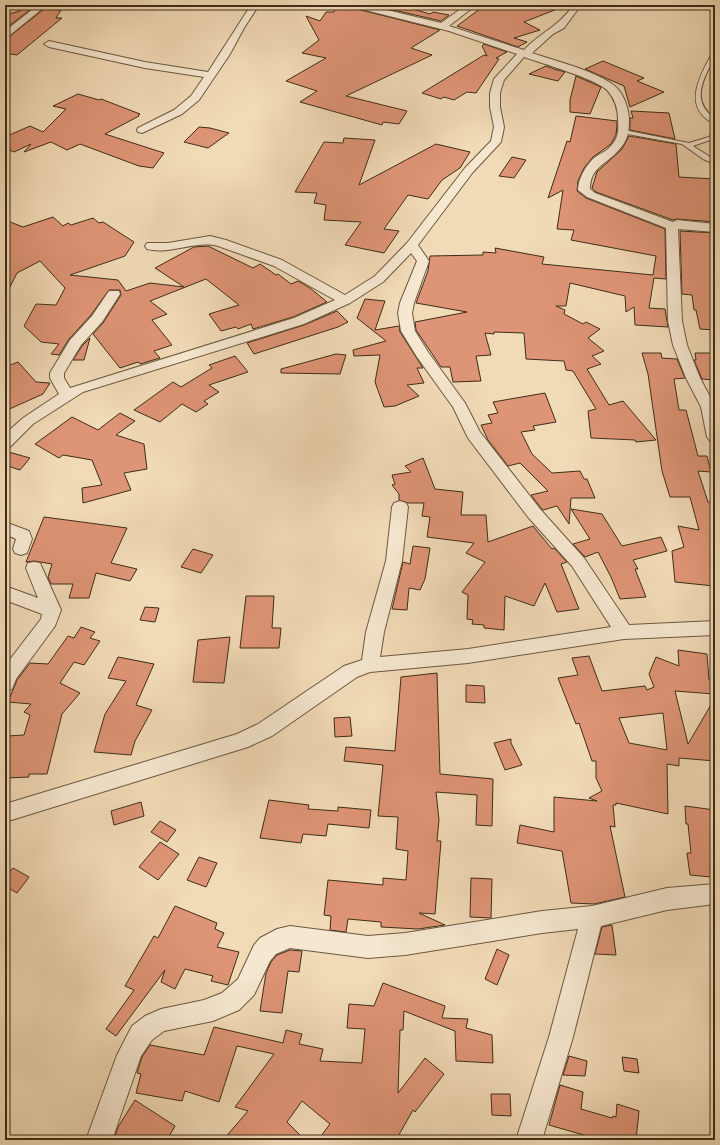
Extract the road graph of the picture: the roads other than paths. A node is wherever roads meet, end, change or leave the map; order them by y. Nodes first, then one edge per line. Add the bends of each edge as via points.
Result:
1 (43, 5) edge
2 (255, 5) edge
3 (356, 5) edge
4 (472, 5) edge
5 (577, 5) edge
6 (443, 26) junction
7 (5, 36) edge
8 (49, 44) dead end
9 (715, 52) edge
10 (524, 54) junction
11 (210, 75) junction
12 (715, 122) edge
13 (142, 130) dead end
14 (624, 132) junction
15 (715, 133) edge
16 (689, 145) junction
17 (715, 162) edge
18 (673, 226) junction
19 (715, 228) edge
20 (151, 246) dead end
21 (411, 246) junction
22 (114, 294) dead end
23 (345, 300) junction
24 (67, 395) junction
25 (715, 437) edge
26 (5, 443) edge
27 (400, 507) dead end
28 (5, 528) edge
29 (21, 549) dead end
30 (34, 568) dead end
31 (5, 593) edge
32 (52, 610) junction
33 (715, 628) edge
34 (624, 632) junction
35 (370, 665) junction
36 (5, 684) edge
37 (5, 813) edge
38 (715, 894) edge
39 (592, 917) junction
40 (99, 1140) edge
41 (529, 1140) edge

1 - 7 street
2 - 11 street
3 - 6 street
4 - 6 street
5 - 10 street via 561,26
6 - 10 street
8 - 11 street via 130,62
9 - 12 lane via 700,82 698,100 702,110
10 - 14 street via 586,75 609,86 623,108
10 - 21 street via 499,79 495,93 499,127 496,142 469,170
11 - 13 street via 195,98 178,112
14 - 16 lane
14 - 18 street via 621,141 612,152 597,161 584,181 584,190 591,195
15 - 16 lane via 711,138
16 - 17 lane via 699,154
18 - 19 street via 682,224
18 - 25 street via 675,321 680,345 708,407
20 - 23 street via 168,247 210,240 222,243 278,263
21 - 23 street via 379,279
21 - 34 street via 422,261 405,313 408,331 460,406 473,434 534,513 578,562
22 - 24 street via 75,344 57,373 57,378
23 - 24 street via 299,321 95,383
24 - 26 street via 28,421
27 - 35 street via 394,561 375,632
28 - 29 street via 23,535
30 - 32 street
31 - 32 street
32 - 36 street via 49,622 8,676
33 - 34 street
34 - 35 street via 468,656
35 - 37 street via 351,670 265,730 241,741
38 - 39 street via 667,899
39 - 40 street via 368,947 279,939 269,944 260,956 247,988 234,1000 208,1012 164,1019 148,1026 130,1053
39 - 41 street via 561,1037

